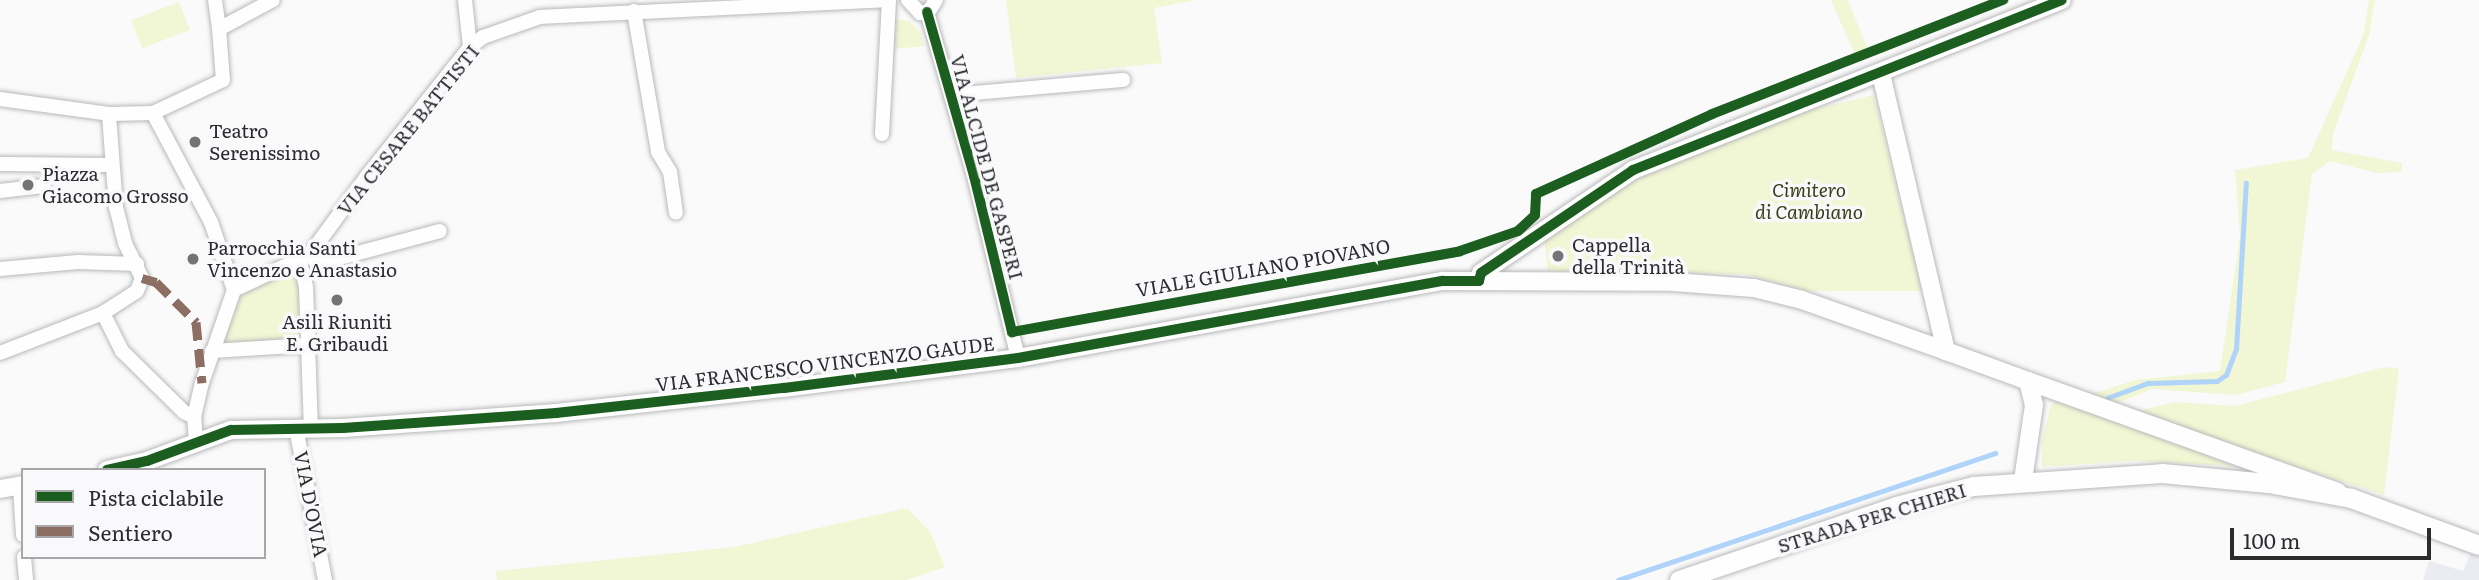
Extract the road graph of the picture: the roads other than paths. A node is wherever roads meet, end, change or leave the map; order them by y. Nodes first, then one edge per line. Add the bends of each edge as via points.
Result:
1 (215, 0) edge
2 (273, 0) edge
3 (465, 0) edge
4 (889, 0) edge
5 (908, 0) edge
6 (2062, 0) edge
7 (716, 4) edge
8 (931, 6) edge
9 (634, 10) junction
10 (219, 29) junction
11 (470, 47) junction
12 (1881, 74) junction
13 (1123, 80) dead end
14 (951, 95) junction
15 (0, 99) edge
16 (153, 113) junction
17 (109, 114) junction
18 (882, 134) dead end
19 (0, 164) edge
20 (110, 165) junction
21 (44, 186) dead end
22 (0, 191) edge
23 (676, 214) dead end
24 (440, 231) dead end
25 (305, 258) junction
26 (137, 264) junction
27 (0, 269) edge
28 (1479, 281) junction
29 (234, 290) junction
30 (103, 313) junction
31 (309, 345) junction
32 (212, 351) junction
33 (1946, 351) junction
34 (0, 353) edge
35 (1018, 358) junction
36 (2028, 381) junction
37 (194, 417) junction
38 (303, 428) junction
39 (196, 443) junction
40 (114, 468) edge
41 (2023, 480) junction
42 (21, 486) edge
43 (0, 489) edge
44 (2351, 498) junction
45 (2479, 545) edge
46 (24, 559) edge
47 (26, 580) edge
48 (325, 580) edge
49 (1679, 580) edge

1 - 10 street
2 - 10 street
3 - 11 street
4 - 7 street, VIA CESARE BATTISTI
4 - 18 street
5 - 8 street via 915,11
6 - 12 street
7 - 9 street, VIA CESARE BATTISTI
8 - 14 street, VIA ALCIDE DE GASPERI
9 - 11 street, VIA CESARE BATTISTI via 540,17 504,28
9 - 23 street via 658,152 670,172
10 - 16 street via 223,80
11 - 25 street, VIA CESARE BATTISTI
12 - 28 street via 1633,170 1481,273
12 - 33 street
13 - 14 street, VIA ALCIDE DE GASPERI
14 - 35 street, VIA ALCIDE DE GASPERI
15 - 17 street
16 - 17 street
16 - 29 street via 211,222
17 - 20 street
19 - 20 street
20 - 26 street via 125,243
21 - 22 street
24 - 25 street via 317,264
25 - 29 street, VIA CESARE BATTISTI
25 - 31 street, VIA D'OVIA
26 - 27 street via 78,262
26 - 30 street via 142,278 137,291
28 - 33 street, VIA FRANCESCO VINCENZO GAUDE via 1695,282 1754,288 1802,300
28 - 35 street, VIA FRANCESCO VINCENZO GAUDE via 1443,281
29 - 32 street
30 - 34 street
30 - 37 street via 122,351
31 - 32 street
31 - 38 street, VIA D'OVIA
32 - 37 street
33 - 36 street, VIA FRANCESCO VINCENZO GAUDE
35 - 38 street, VIA FRANCESCO VINCENZO GAUDE via 651,404
36 - 41 street via 2034,405
36 - 44 street, VIA FRANCESCO VINCENZO GAUDE
37 - 39 street
38 - 39 street, VIA FRANCESCO VINCENZO GAUDE via 231,430
38 - 48 street, VIA D'OVIA
39 - 40 street, VIA FRANCESCO VINCENZO GAUDE
41 - 44 main road, STRADA PER CHIERI via 2162,473 2268,483
41 - 49 main road, STRADA PER CHIERI via 1973,486 1896,506
42 - 43 street
44 - 45 main road, STRADA PER CHIERI
46 - 47 street

